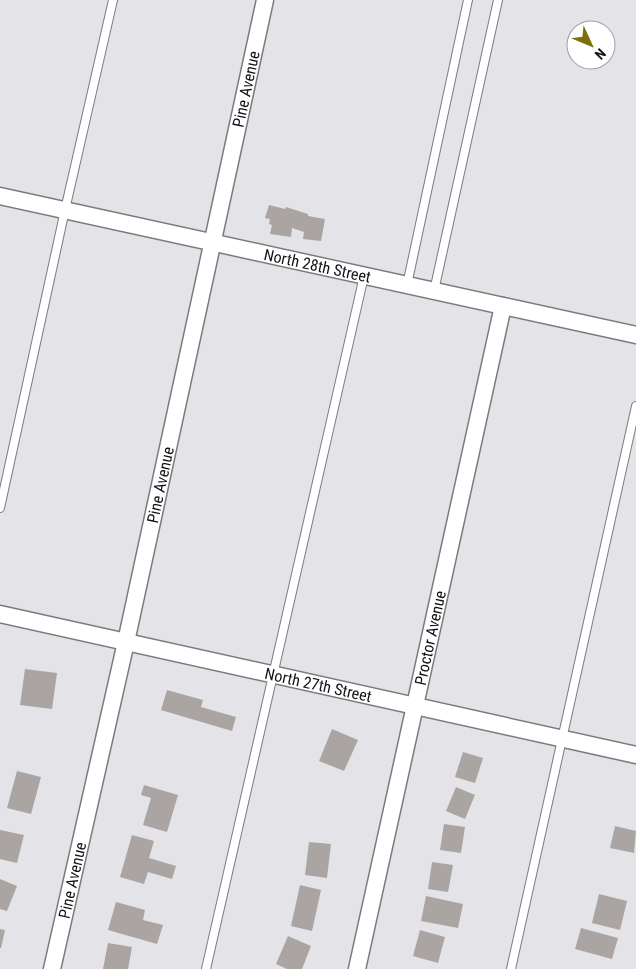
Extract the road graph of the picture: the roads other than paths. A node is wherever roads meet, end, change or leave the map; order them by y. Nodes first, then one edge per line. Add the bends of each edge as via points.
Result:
1 (113, 0) edge
2 (265, 0) edge
3 (468, 0) edge
4 (498, 0) edge
5 (0, 196) edge
6 (65, 210) junction
7 (212, 242) junction
8 (364, 276) junction
9 (407, 285) junction
10 (434, 291) junction
11 (503, 306) junction
12 (636, 335) edge
13 (636, 406) edge
14 (0, 508) edge
15 (0, 614) edge
16 (126, 642) junction
17 (274, 675) junction
18 (415, 706) junction
19 (563, 739) junction
20 (636, 755) edge
21 (52, 969) edge
22 (206, 969) edge
23 (357, 969) edge
24 (512, 969) edge

1 - 6 lane
2 - 7 street, Pine Avenue
3 - 9 lane
4 - 10 lane
5 - 6 street, North 28th Street
6 - 7 street, North 28th Street
6 - 14 lane
7 - 8 street, North 28th Street
7 - 16 street, Pine Avenue
8 - 9 street, North 28th Street
8 - 17 lane
9 - 10 street, North 28th Street
10 - 11 street, North 28th Street
11 - 12 street, North 28th Street
11 - 18 street, Proctor Avenue
13 - 19 lane
15 - 16 street, North 27th Street
16 - 17 street, North 27th Street
16 - 21 street, Pine Avenue
17 - 18 street, North 27th Street
17 - 22 lane
18 - 19 street, North 27th Street
18 - 23 street, Proctor Avenue
19 - 20 street, North 27th Street
19 - 24 lane

